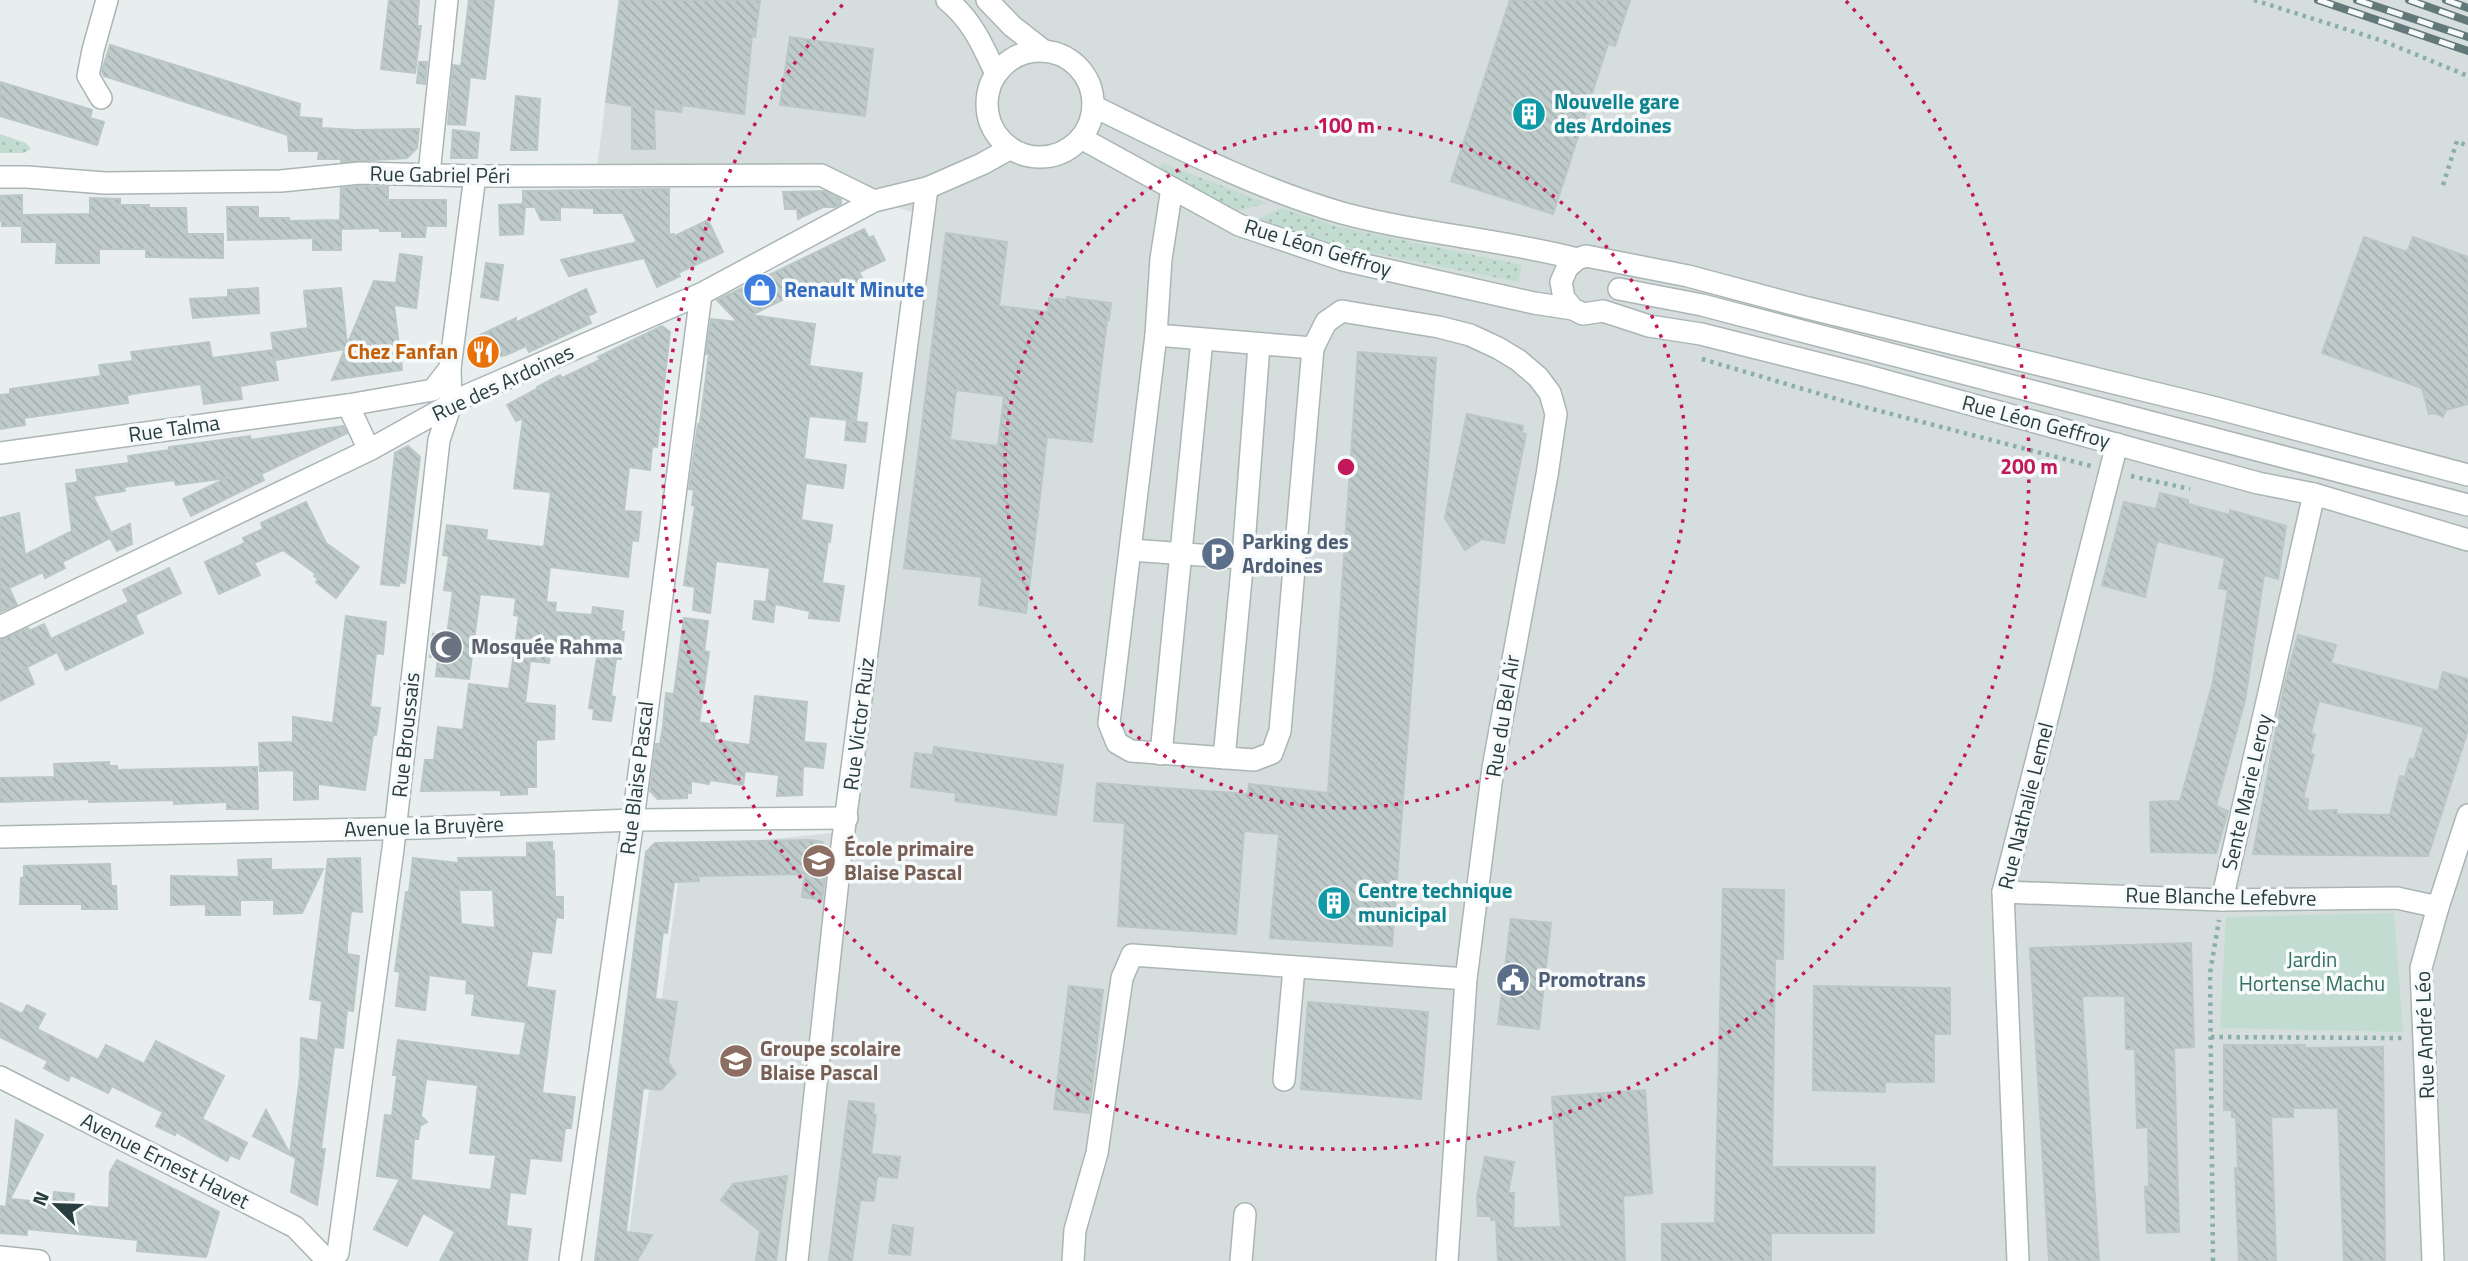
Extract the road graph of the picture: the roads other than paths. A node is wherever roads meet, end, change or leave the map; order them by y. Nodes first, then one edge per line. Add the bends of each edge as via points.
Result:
1 (107, 0) edge
2 (447, 0) edge
3 (947, 0) edge
4 (987, 0) edge
5 (1044, 51) junction
6 (996, 74) junction
7 (102, 98) dead end
8 (1093, 106) junction
9 (1081, 138) junction
10 (1009, 149) junction
11 (429, 174) junction
12 (475, 176) junction
13 (0, 177) edge
14 (927, 188) junction
15 (1172, 188) junction
16 (874, 201) junction
17 (1577, 259) junction
18 (1619, 289) dead end
19 (701, 294) junction
20 (1573, 309) junction
21 (1156, 335) junction
22 (1202, 340) junction
23 (1259, 345) junction
24 (1313, 348) junction
25 (450, 368) junction
26 (451, 404) junction
27 (348, 405) junction
28 (2117, 444) junction
29 (369, 450) junction
30 (0, 453) edge
31 (2468, 475) edge
32 (2314, 494) junction
33 (2468, 505) edge
34 (2468, 540) edge
35 (1131, 550) junction
36 (1180, 555) junction
37 (1243, 558) junction
38 (1295, 562) junction
39 (0, 626) edge
40 (1161, 754) junction
41 (1224, 758) junction
42 (2468, 815) edge
43 (847, 818) junction
44 (632, 820) junction
45 (396, 828) junction
46 (0, 837) edge
47 (2003, 892) junction
48 (2222, 900) junction
49 (2438, 907) junction
50 (1294, 968) junction
51 (1466, 979) junction
52 (0, 1077) edge
53 (1284, 1080) dead end
54 (1245, 1214) dead end
55 (0, 1257) edge
56 (331, 1257) edge
57 (39, 1261) edge
58 (570, 1261) edge
59 (797, 1261) edge
60 (1073, 1261) edge
61 (1241, 1261) edge
62 (1447, 1261) edge
63 (2018, 1261) edge
64 (2433, 1261) edge

1 - 7 street via 88,76
2 - 11 street
3 - 6 street via 980,38
4 - 5 street
5 - 6 street via 1010,59
5 - 8 street via 1061,55 1080,69
6 - 10 street via 986,100 989,120
8 - 9 street
8 - 17 street, Rue Léon Geffroy via 1229,172 1342,213
9 - 10 street via 1046,158 1027,157
9 - 15 street, Rue Léon Geffroy
10 - 14 street, Rue des Ardoines
11 - 12 street, Rue Gabriel Péri
11 - 13 street, Rue Gabriel Péri via 105,183
12 - 16 street, Rue Gabriel Péri via 821,175
12 - 25 street, Rue Broussais
14 - 16 street, Rue des Ardoines
14 - 43 street, Rue Victor Ruiz
15 - 20 street, Rue Léon Geffroy via 1239,225 1343,260
15 - 21 street via 1160,259
16 - 19 street, Rue des Ardoines
17 - 20 street via 1561,282 1564,298
17 - 31 street, Rue Léon Geffroy via 1586,256 1688,276
18 - 33 street via 1702,305
19 - 26 street, Rue des Ardoines
19 - 44 street, Rue Blaise Pascal
20 - 28 street, Rue Léon Geffroy via 1594,314 1603,311 1649,326 1701,334
21 - 22 street
21 - 35 street
22 - 23 street
22 - 36 street
23 - 24 street
23 - 37 street
24 - 38 street
24 - 51 street, Rue du Bel Air via 1326,322 1342,312 1470,335 1518,360 1538,377 1550,393 1556,414 1493,768
25 - 26 street, Rue Broussais
25 - 27 street, Rue Talma via 433,390
26 - 29 street, Rue des Ardoines
26 - 45 street, Rue Broussais via 439,440
27 - 29 street
27 - 30 street, Rue Talma
28 - 32 street, Rue Léon Geffroy
28 - 47 street, Rue Nathalie Lemel
29 - 39 street, Rue des Ardoines
32 - 34 street, Rue Léon Geffroy
32 - 48 street, Sente Marie Leroy
35 - 36 street
35 - 40 street via 1110,723 1117,743 1131,751
36 - 37 street
36 - 40 street
37 - 38 street
37 - 41 street
38 - 41 street via 1280,731 1272,753 1254,760
40 - 41 street
42 - 49 street, Rue André Léo
43 - 44 street, Avenue la Bruyère
43 - 59 street, Rue Victor Ruiz
44 - 45 street, Avenue la Bruyère
44 - 58 street, Rue Blaise Pascal
45 - 46 street, Avenue la Bruyère
45 - 56 street, Rue Broussais
47 - 48 street, Rue Blanche Lefebvre
47 - 63 street, Rue Nathalie Lemel
48 - 49 street, Rue Blanche Lefebvre via 2398,898
49 - 64 street, Rue André Léo via 2421,968
50 - 51 street
50 - 53 street
50 - 60 street via 1132,955 1122,978 1097,1153 1076,1230
51 - 62 street, Rue du Bel Air
52 - 56 street, Avenue Ernest Havet via 295,1227
54 - 61 street
55 - 57 street

